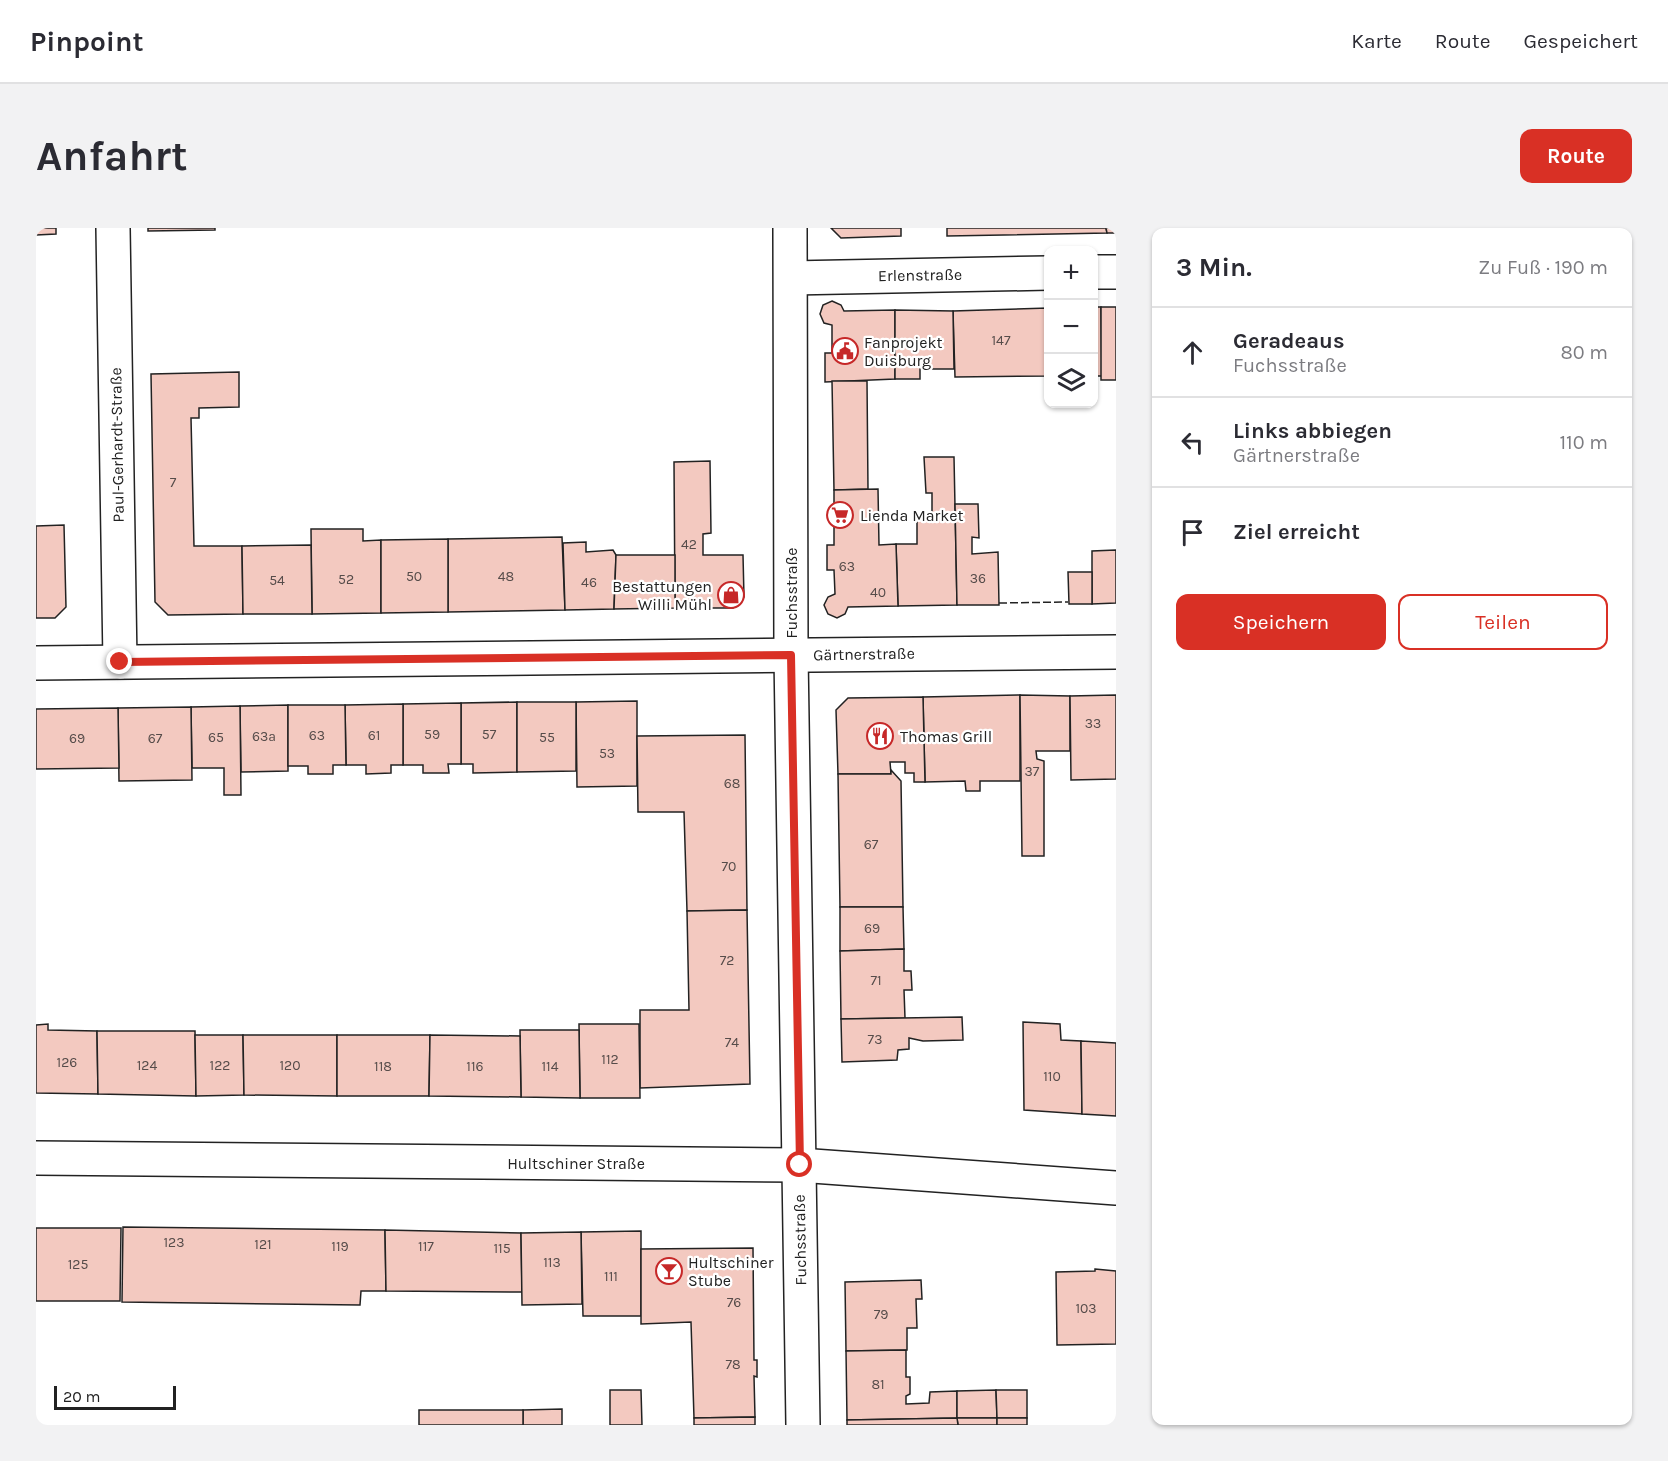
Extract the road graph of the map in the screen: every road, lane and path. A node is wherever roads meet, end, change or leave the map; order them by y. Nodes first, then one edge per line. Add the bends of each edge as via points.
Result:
1 (113, 228) edge
2 (790, 228) edge
3 (1098, 272) edge
4 (1116, 272) edge
5 (1044, 273) edge
6 (791, 278) junction
7 (1116, 652) edge
8 (791, 655) junction
9 (120, 662) junction
10 (36, 663) edge
11 (36, 1158) edge
12 (800, 1165) junction
13 (1116, 1188) edge
14 (803, 1425) edge

1 - 9 street, Paul-Gerhardt-Straße
2 - 6 street, Fuchsstraße
3 - 4 street
5 - 6 street, Erlenstraße
6 - 8 street, Fuchsstraße
7 - 8 street, Gärtnerstraße
8 - 9 street, Gärtnerstraße
8 - 12 street, Fuchsstraße
9 - 10 street, Gärtnerstraße
11 - 12 street, Hultschiner Straße
12 - 13 street, Hultschiner Straße
12 - 14 street, Fuchsstraße

